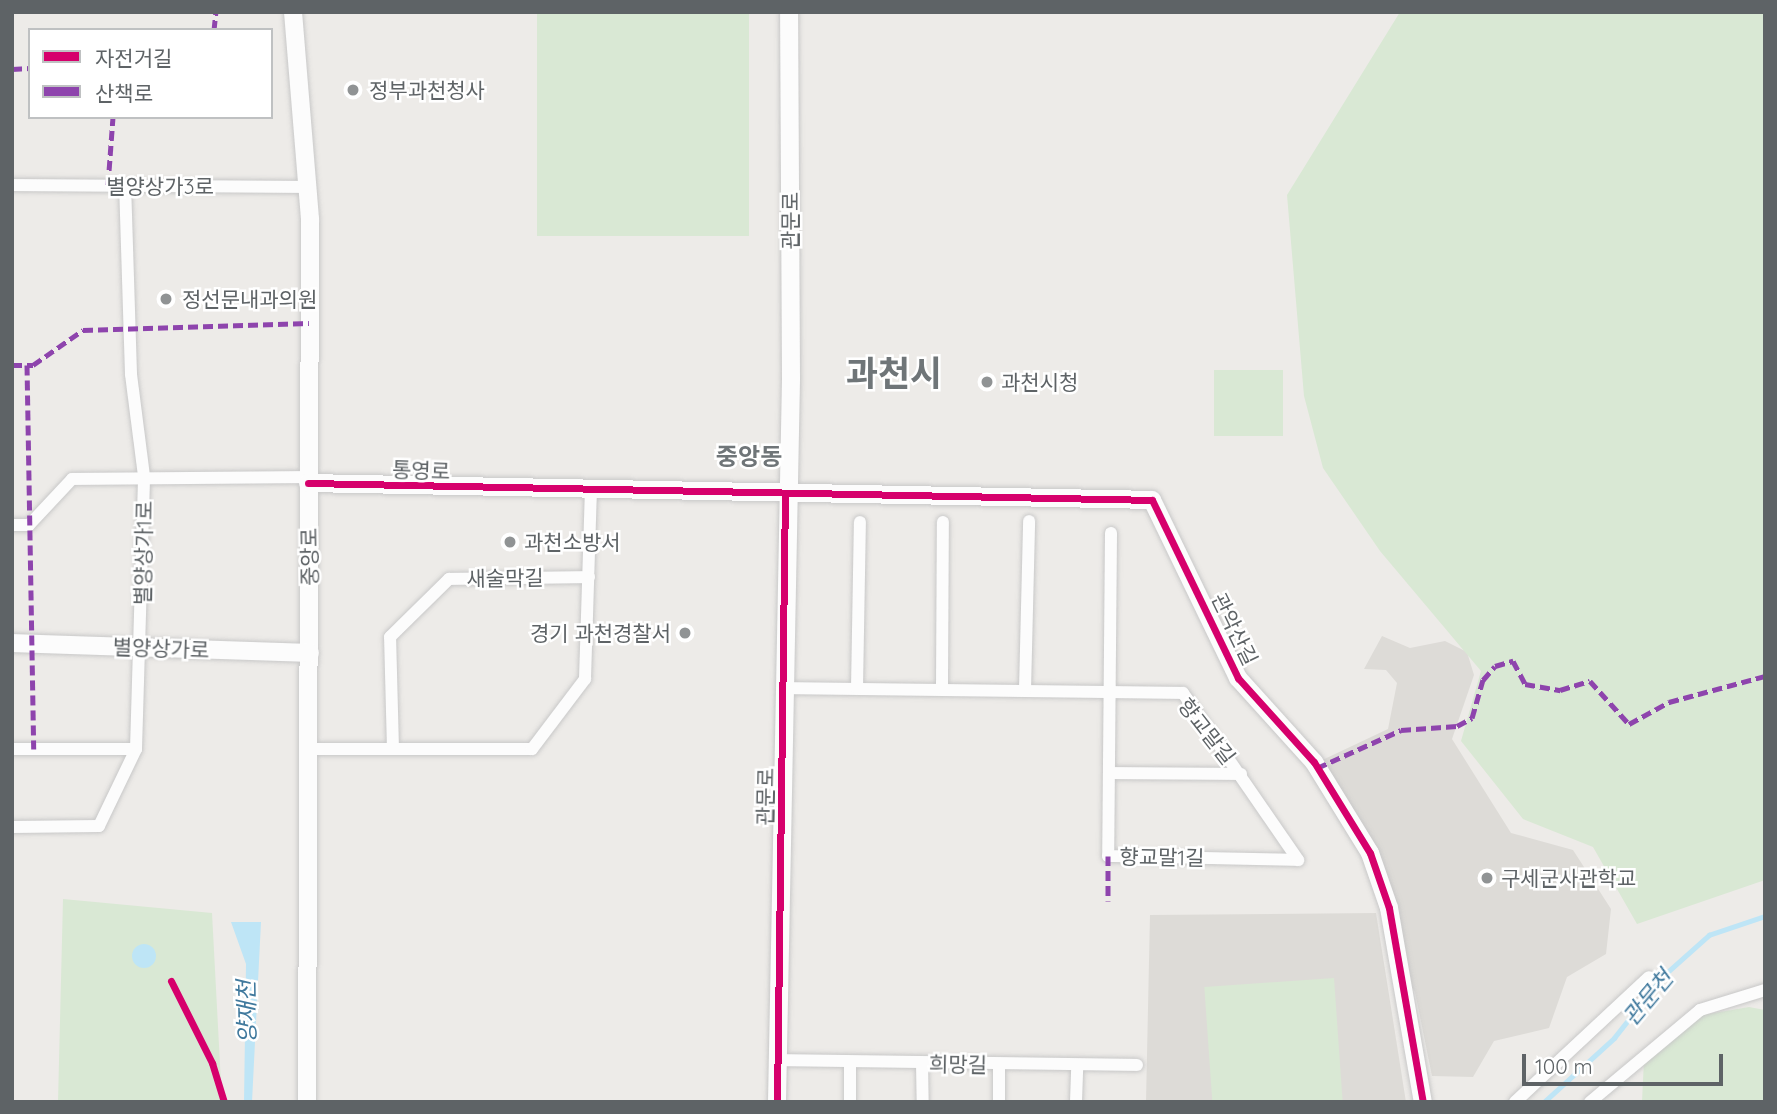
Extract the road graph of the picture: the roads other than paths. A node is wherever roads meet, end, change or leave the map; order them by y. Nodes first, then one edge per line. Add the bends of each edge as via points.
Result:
1 (293, 12) edge
2 (789, 12) edge
3 (12, 185) edge
4 (125, 186) junction
5 (307, 187) junction
6 (144, 476) junction
7 (308, 480) junction
8 (590, 493) junction
9 (785, 493) junction
10 (1029, 521) dead end
11 (860, 522) dead end
12 (943, 522) dead end
13 (12, 525) edge
14 (1111, 533) dead end
15 (589, 577) junction
16 (12, 643) edge
17 (142, 647) junction
18 (310, 653) junction
19 (783, 688) junction
20 (857, 688) junction
21 (942, 688) junction
22 (1025, 690) junction
23 (1110, 691) junction
24 (136, 749) junction
25 (310, 749) junction
26 (12, 750) edge
27 (393, 750) junction
28 (1109, 773) junction
29 (1241, 774) junction
30 (12, 827) edge
31 (1298, 860) joint
32 (1649, 977) dead end
33 (1765, 990) edge
34 (778, 1060) junction
35 (850, 1062) junction
36 (922, 1063) junction
37 (999, 1065) junction
38 (1138, 1065) dead end
39 (1077, 1066) junction
40 (307, 1102) edge
41 (777, 1102) edge
42 (849, 1102) edge
43 (923, 1102) edge
44 (999, 1102) edge
45 (1076, 1102) edge
46 (1423, 1102) edge
47 (1515, 1102) edge
48 (1590, 1102) edge

1 - 5 street, 중앙로
2 - 9 street, 관문로
3 - 4 street, 별양상가3로
4 - 5 street, 별양상가3로
4 - 6 street, 별양상가1로 via 131,374
5 - 7 street, 중앙로
6 - 7 street
6 - 13 street via 72,479 29,525
6 - 17 street, 별양상가1로
7 - 8 street, 통영로
7 - 18 street, 중앙로
8 - 9 street, 통영로
8 - 15 street
9 - 19 street, 관문로
9 - 46 street, 관악산길 via 1152,500 1238,678 1314,762 1370,853 1389,908
10 - 22 street
11 - 20 street
12 - 21 street
14 - 23 street, 향교말1길
15 - 27 street via 586,679 532,749
15 - 27 street, 새술막길 via 449,579 390,637
16 - 17 street, 별양상가로
17 - 18 street, 별양상가로
17 - 24 street, 별양상가1로
18 - 25 street, 중앙로
19 - 20 street, 향교말길
19 - 34 street, 관문로
20 - 21 street, 향교말길
21 - 22 street, 향교말길
22 - 23 street, 향교말길
23 - 28 street, 향교말1길
23 - 29 street, 향교말길 via 1182,693
24 - 26 street
24 - 30 street, 별양상가1로 via 99,826
25 - 27 street
25 - 40 street, 중앙로
28 - 29 street
28 - 31 street, 향교말1길 via 1108,856
29 - 31 street, 향교말길
32 - 47 street
33 - 48 street via 1700,1010
34 - 35 street, 희망길
34 - 41 street, 관문로
35 - 36 street, 희망길
35 - 42 street
36 - 37 street, 희망길
36 - 43 street
37 - 39 street, 희망길
37 - 44 street
38 - 39 street, 희망길
39 - 45 street

